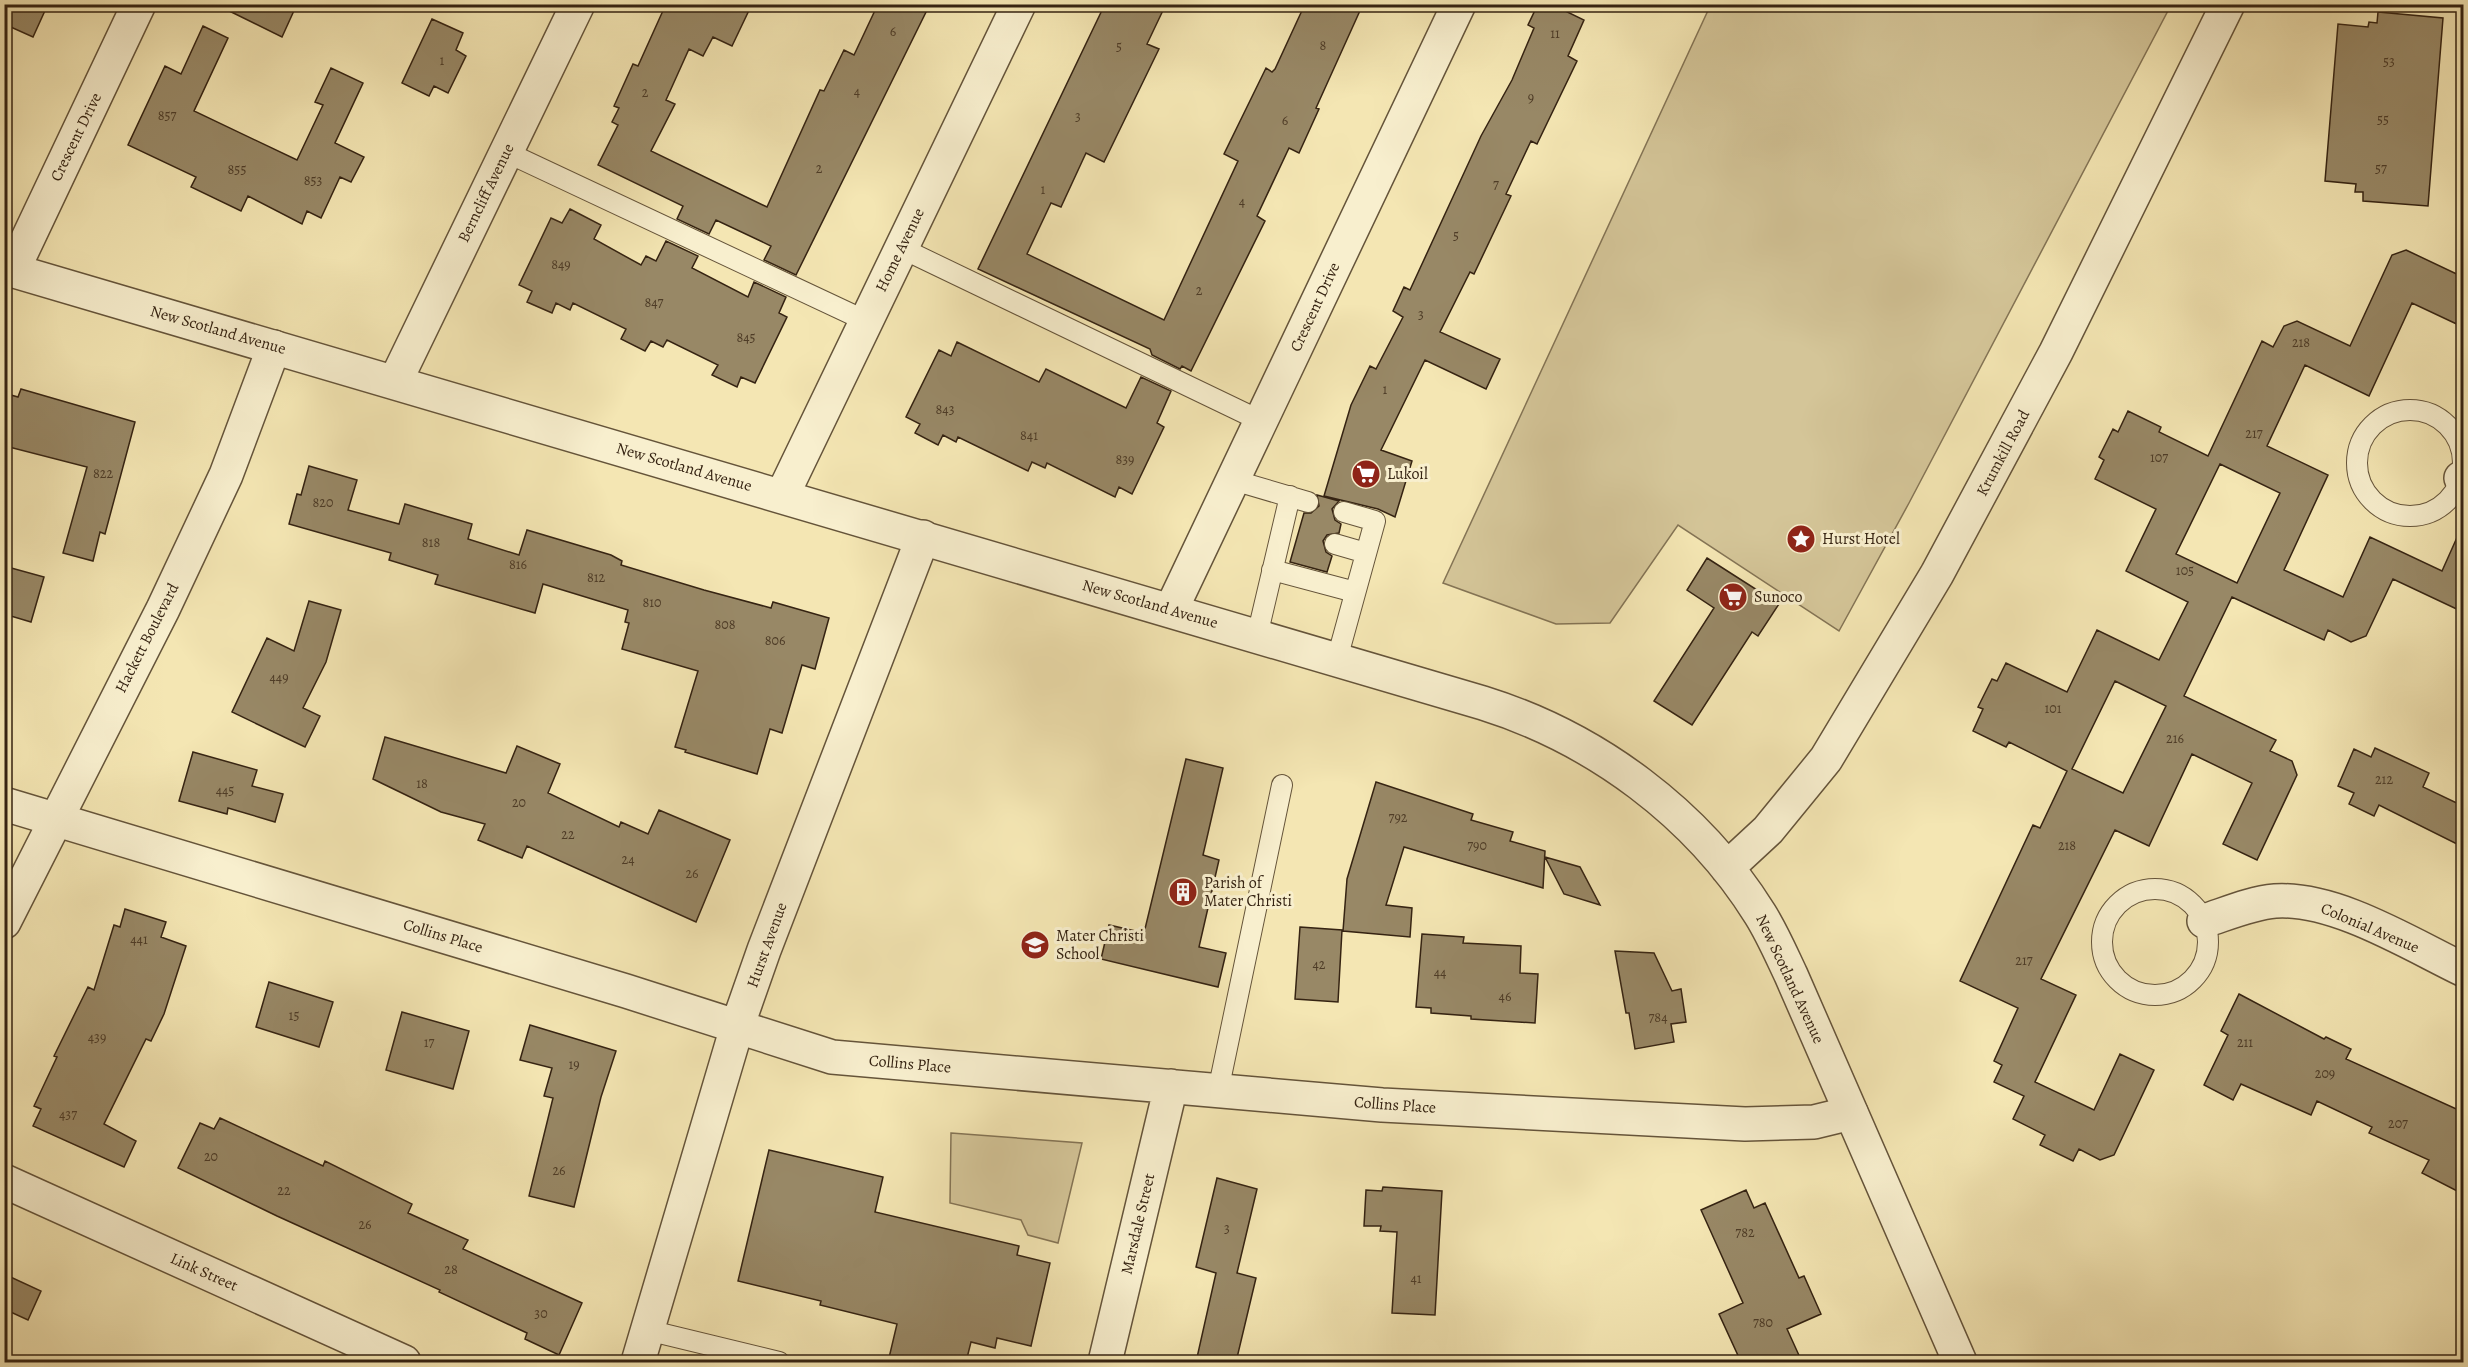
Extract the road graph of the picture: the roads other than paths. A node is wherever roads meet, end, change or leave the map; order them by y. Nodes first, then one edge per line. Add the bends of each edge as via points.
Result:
1 (139, 4) edge
2 (578, 4) edge
3 (1019, 4) edge
4 (1459, 4) edge
5 (2228, 4) edge
6 (506, 152) junction
7 (901, 248) junction
8 (9, 269) edge
9 (866, 321) junction
10 (274, 347) junction
11 (395, 382) junction
12 (1261, 421) junction
13 (2462, 479) edge
14 (1233, 480) junction
15 (782, 496) junction
16 (1344, 513) dead end
17 (922, 537) junction
18 (1335, 544) dead end
19 (1366, 553) junction
20 (1272, 570) junction
21 (1355, 592) junction
22 (1170, 610) junction
23 (1257, 636) junction
24 (1337, 659) junction
25 (1282, 785) dead end
26 (4, 804) edge
27 (55, 819) junction
28 (1727, 868) junction
29 (2204, 921) junction
30 (4, 922) edge
31 (2463, 970) edge
32 (737, 1028) junction
33 (1171, 1086) junction
34 (1218, 1091) junction
35 (1851, 1113) junction
36 (4, 1181) edge
37 (647, 1330) junction
38 (404, 1362) edge
39 (638, 1362) edge
40 (779, 1362) edge
41 (1105, 1362) edge
42 (1960, 1362) edge

1 - 8 street, Crescent Drive
2 - 6 street, Berncliff Avenue
3 - 7 street, Home Avenue
4 - 12 street, Crescent Drive
5 - 28 street, Krumkill Road via 2056,352 1937,574 1826,759 1768,830
6 - 9 lane
6 - 11 street, Berncliff Avenue
7 - 9 street, Home Avenue
7 - 12 lane
8 - 10 street, New Scotland Avenue
9 - 15 street, Home Avenue
10 - 11 street, New Scotland Avenue
10 - 27 street, Hackett Boulevard via 216,496
11 - 15 street, New Scotland Avenue
12 - 14 street, Crescent Drive
13 - 13 lane via 2444,504 2429,513 2395,514 2370,498 2363,487 2358,472 2358,449 2363,437 2382,417 2410,409 2426,412 2442,420 2457,437 2462,450
14 - 20 lane via 1299,499 1291,531
14 - 22 street, Crescent Drive
15 - 17 street, New Scotland Avenue
16 - 19 lane via 1375,521
17 - 22 street, New Scotland Avenue
17 - 32 street, Hurst Avenue
18 - 19 lane
19 - 21 lane
20 - 21 lane
20 - 23 lane
21 - 24 lane
22 - 23 street, New Scotland Avenue
23 - 24 street, New Scotland Avenue
24 - 28 street, New Scotland Avenue via 1511,711 1563,734 1641,786 1707,844
25 - 34 lane
26 - 27 street, Collins Place
27 - 30 street, Hackett Boulevard
27 - 32 street, Collins Place
28 - 35 street, New Scotland Avenue via 1762,916 1777,945
29 - 29 lane via 2192,904 2175,893 2154,889 2134,893 2117,905 2106,922 2103,942 2107,963 2118,980 2135,991 2156,995 2176,991 2193,979 2205,962 2208,941
29 - 31 street, Colonial Avenue via 2273,901 2327,907
32 - 33 street, Collins Place via 832,1057
32 - 37 street, Hurst Avenue
33 - 34 street, Collins Place
33 - 41 street, Marsdale Street
34 - 35 street, Collins Place via 1382,1105 1745,1124 1814,1122
35 - 42 street, New Scotland Avenue
36 - 38 street, Link Street
37 - 39 street, Hurst Avenue
37 - 40 lane

